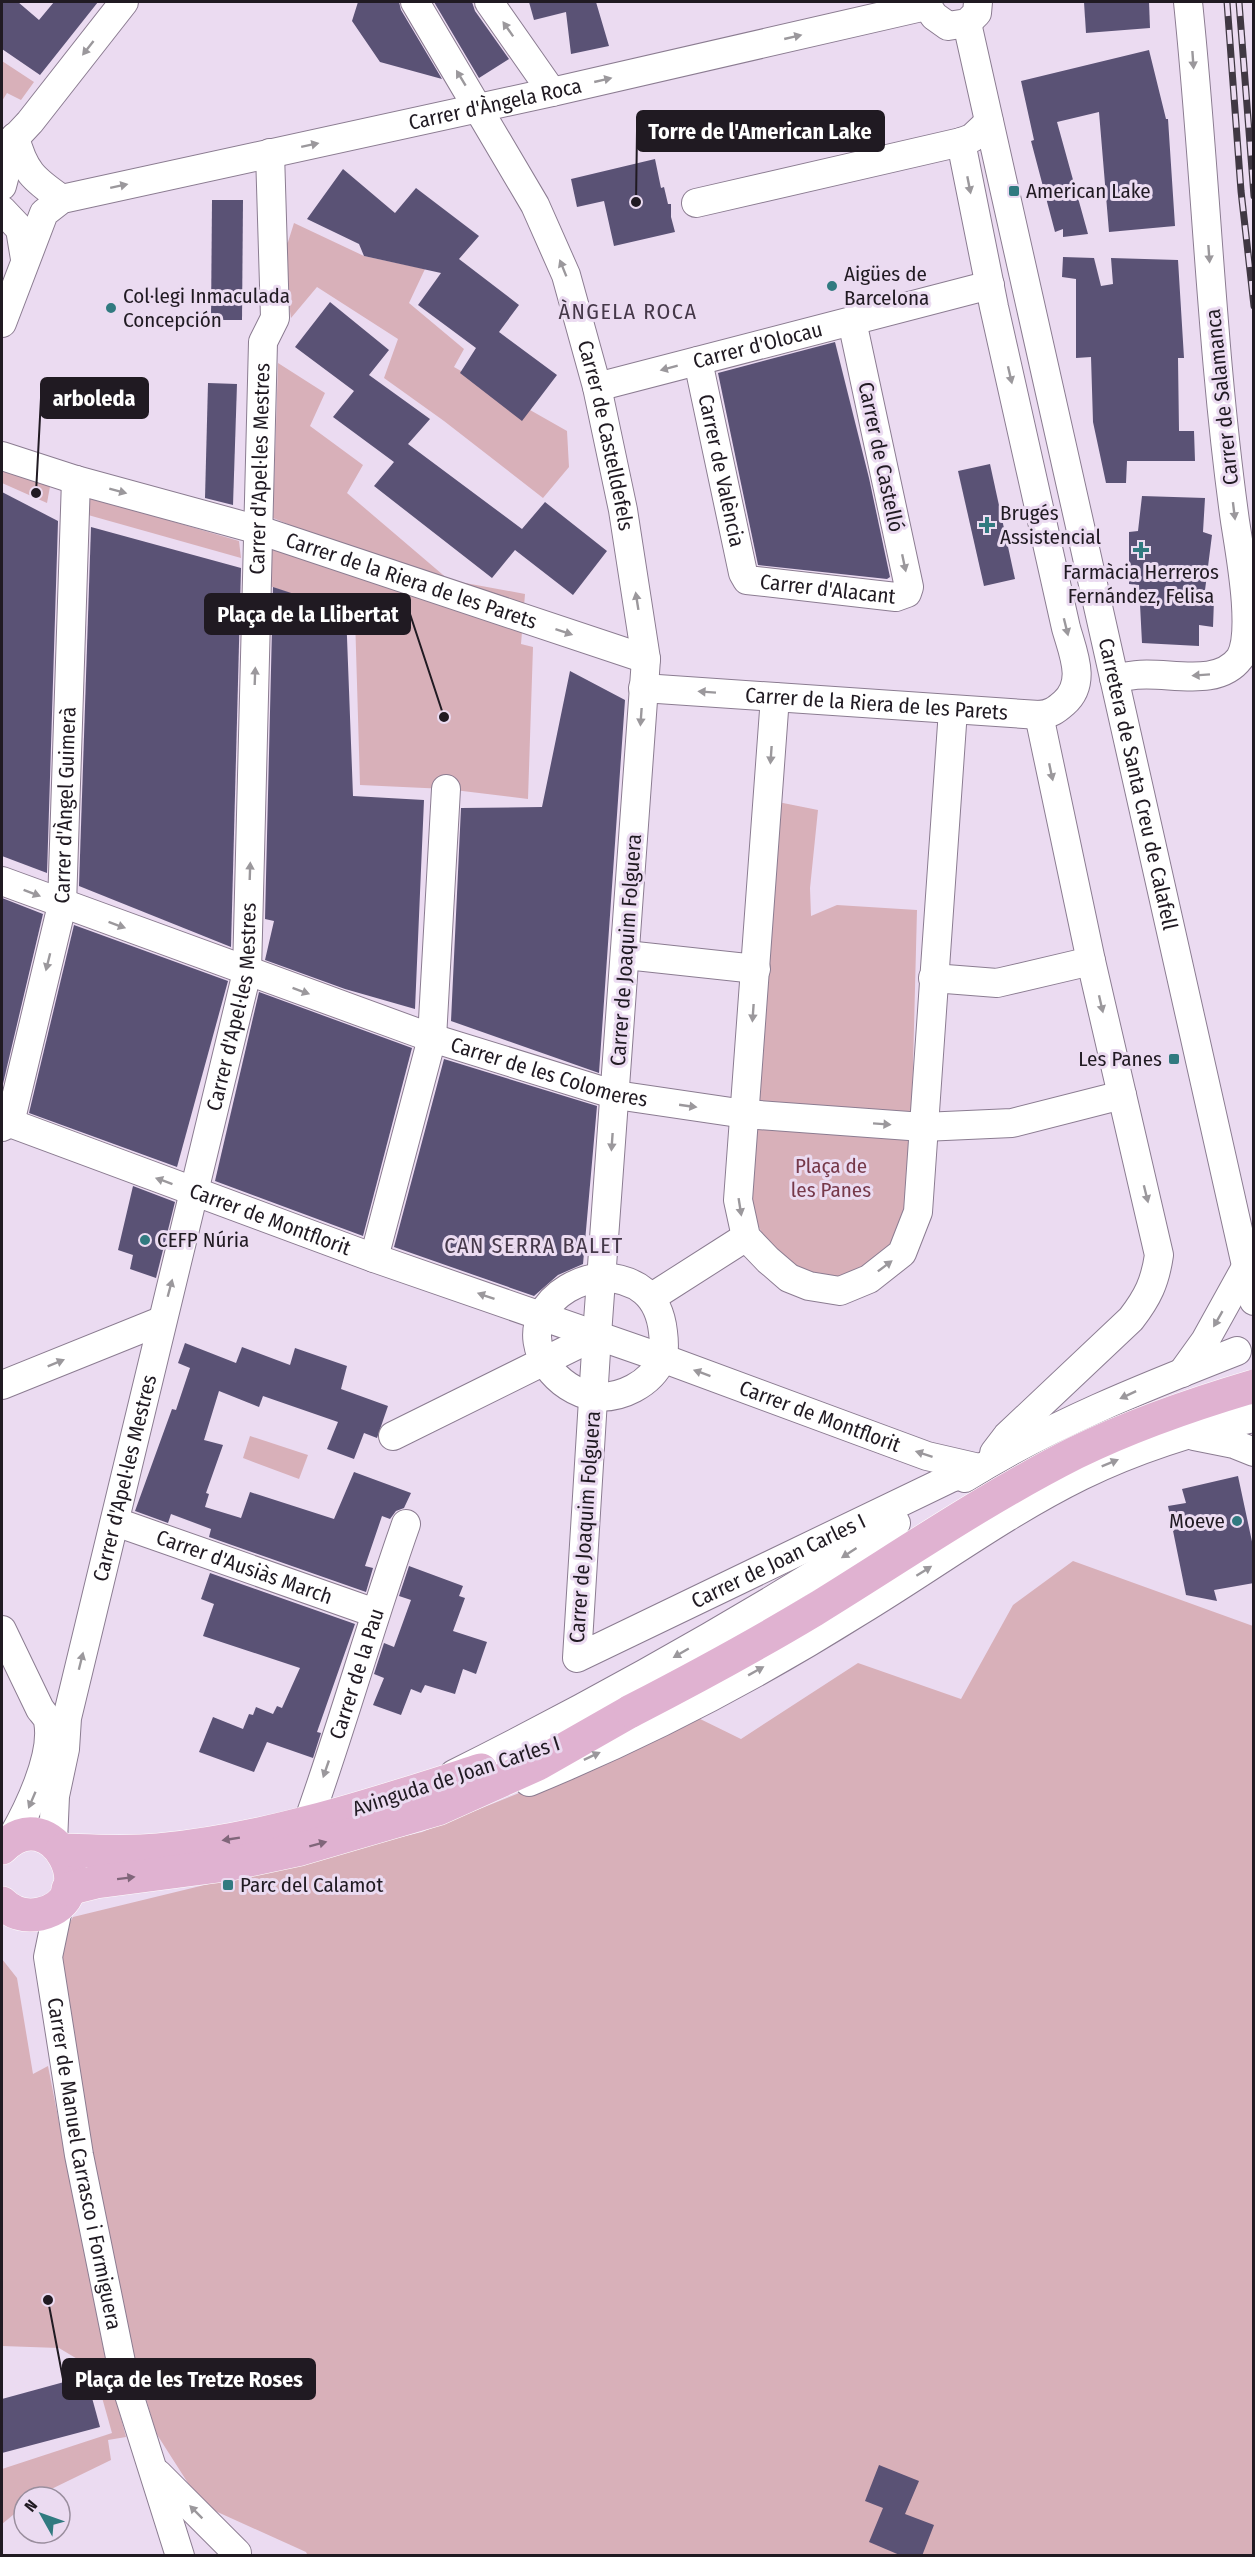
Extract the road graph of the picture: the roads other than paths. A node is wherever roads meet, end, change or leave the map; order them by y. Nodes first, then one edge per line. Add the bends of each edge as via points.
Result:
1 (124, 2) edge
2 (415, 2) edge
3 (489, 2) edge
4 (1188, 2) edge
5 (926, 4) edge
6 (868, 10) edge
7 (972, 12) edge
8 (552, 92) junction
9 (479, 108) junction
10 (989, 122) junction
11 (961, 142) junction
12 (8, 144) edge
13 (270, 153) junction
14 (2, 186) edge
15 (62, 199) junction
16 (696, 203) dead end
17 (2, 210) edge
18 (25, 259) junction
19 (990, 285) junction
20 (852, 321) junction
21 (2, 322) edge
22 (698, 361) junction
23 (597, 387) junction
24 (2, 456) edge
25 (76, 480) junction
26 (259, 530) junction
27 (747, 580) joint
28 (907, 593) joint
29 (646, 659) junction
30 (1078, 670) junction
31 (1112, 670) junction
32 (643, 688) junction
33 (775, 697) junction
34 (953, 710) junction
35 (1040, 715) junction
36 (446, 789) dead end
37 (2, 882) edge
38 (62, 905) junction
39 (626, 955) junction
40 (1091, 961) junction
41 (756, 969) junction
42 (247, 972) junction
43 (933, 978) junction
44 (432, 1038) junction
45 (616, 1095) junction
46 (1122, 1095) junction
47 (746, 1114) junction
48 (4, 1123) edge
49 (923, 1127) junction
50 (196, 1192) junction
51 (746, 1237) junction
52 (374, 1258) junction
53 (1246, 1267) junction
54 (602, 1277) junction
55 (652, 1298) junction
56 (1254, 1301) edge
57 (541, 1316) junction
58 (161, 1321) junction
59 (597, 1335) junction
60 (1245, 1343) edge
61 (662, 1358) junction
62 (544, 1362) junction
63 (1182, 1372) junction
64 (2, 1384) edge
65 (1254, 1386) edge
66 (1054, 1392) junction
67 (593, 1396) junction
68 (1254, 1418) edge
69 (1051, 1431) junction
70 (1192, 1435) junction
71 (393, 1436) dead end
72 (1254, 1452) edge
73 (981, 1468) junction
74 (1083, 1475) junction
75 (116, 1522) junction
76 (406, 1524) dead end
77 (375, 1613) junction
78 (5, 1646) edge
79 (577, 1658) joint
80 (57, 1719) junction
81 (434, 1797) junction
82 (308, 1822) junction
83 (6, 1844) edge
84 (58, 1846) junction
85 (64, 1897) junction
86 (7, 1907) edge
87 (48, 1957) junction
88 (155, 2471) junction
89 (242, 2555) edge
90 (180, 2556) edge

1 -> 12 street via 30,122
9 -> 2 street, Carrer de Castelldefels
8 -> 3 street
4 -> 31 street, Carrer de Salamanca via 1214,326 1249,638 1239,660 1217,674 1136,675
5 - 6 street, Carrer d'Àngela Roca
5 - 7 street, Carretera de Santa Creu de Calafell via 948,26
8 -> 6 street, Carrer d'Àngela Roca
7 - 10 street, Carretera de Santa Creu de Calafell
8 - 9 street, Carrer d'Àngela Roca
13 -> 9 street, Carrer d'Àngela Roca
23 -> 9 street, Carrer de Castelldefels via 566,275 536,205
10 - 11 street via 972,138
10 - 31 street, Carretera de Santa Creu de Calafell
11 - 16 street
11 -> 19 street
12 - 14 street
12 - 15 street via 39,183
15 -> 13 street, Carrer d'Àngela Roca
13 - 26 street, Carrer d'Apel·les Mestres via 275,318 263,342
15 - 18 street via 44,213
17 - 18 street via 20,229
18 - 21 street
19 - 20 street, Carrer d'Olocau
19 -> 30 street
20 - 22 street, Carrer d'Olocau
20 -> 28 street, Carrer de Castelló via 909,587
22 -> 23 street, Carrer d'Olocau
22 - 27 street, Carrer de València
29 -> 23 street, Carrer de Castelldefels via 623,510
24 - 25 street, Carrer de la Riera de les Parets
25 -> 26 street, Carrer de la Riera de les Parets
25 - 38 street, Carrer d'Àngel Guimerà
26 -> 29 street, Carrer de la Riera de les Parets
42 -> 26 street, Carrer d'Apel·les Mestres
27 - 28 street, Carrer d'Alacant via 896,597
29 - 32 street, Carrer de Joaquim Folguera
30 - 31 street, Carrer de Salamanca
30 - 35 street, Carrer de la Riera de les Parets via 1069,699 1054,711
31 - 53 street, Carretera de Santa Creu de Calafell
33 -> 32 street, Carrer de la Riera de les Parets
32 -> 39 street, Carrer de Joaquim Folguera
33 - 34 street, Carrer de la Riera de les Parets
33 -> 41 street
34 - 35 street, Carrer de la Riera de les Parets
34 - 43 street
35 -> 40 street
36 - 44 street
37 -> 38 street, Carrer de les Colomeres
38 -> 42 street, Carrer de les Colomeres
38 -> 48 street, Carrer d'Àngel Guimerà
39 - 41 street
39 - 45 street, Carrer de Joaquim Folguera
40 - 43 street via 997,983
40 -> 46 street
41 -> 47 street
42 -> 44 street, Carrer de les Colomeres
42 - 50 street, Carrer d'Apel·les Mestres
43 - 49 street
44 - 45 street, Carrer de les Colomeres
44 - 52 street
45 -> 47 street, Carrer de les Colomeres
45 -> 54 street, Carrer de Joaquim Folguera
46 - 49 street, Carrer de les Colomeres via 1012,1122
46 -> 66 street via 1159,1255 1155,1280 1131,1319
47 -> 49 street, Carrer de les Colomeres
47 -> 51 street via 738,1200
50 -> 48 street, Carrer de Montflorit
51 -> 49 street via 789,1278 809,1286 840,1291 868,1279 902,1253 918,1212
50 - 52 street, Carrer de Montflorit
58 -> 50 street, Carrer d'Apel·les Mestres
51 - 55 street
57 -> 52 street, Carrer de Montflorit
53 - 56 street, Carretera de Santa Creu de Calafell
53 -> 63 street via 1205,1341
54 - 55 street via 635,1285
54 - 57 street via 567,1288
54 - 59 street, Carrer de Joaquim Folguera
55 - 61 street via 662,1323
57 - 59 street, Carrer de Montflorit
57 - 62 street via 538,1332
64 -> 58 street
58 - 75 street, Carrer d'Apel·les Mestres
59 - 61 street, Carrer de Montflorit
59 - 62 street
59 - 67 street, Carrer de Joaquim Folguera
60 - 63 street
60 - 68 street via 1232,1366 1230,1379 1240,1406
61 - 67 street via 645,1381 628,1391
73 -> 61 street, Carrer de Montflorit via 927,1456
62 - 67 street via 566,1385
62 - 71 street
63 -> 69 street
65 - 81 main road, Avinguda de Joan Carles I, bridge via 1149,1421 1076,1452 754,1645 631,1711
66 - 69 street via 1046,1416
66 - 73 street via 1007,1436
67 - 79 street, Carrer de Joaquim Folguera
68 - 70 street, Avinguda de Joan Carles I
69 - 73 street
69 - 74 street via 1072,1470
70 - 72 street
74 -> 70 street, Avinguda de Joan Carles I
73 - 79 street, Carrer de Joan Carles I via 951,1478
73 -> 81 street via 808,1579
81 -> 74 street, Avinguda de Joan Carles I via 515,1788 591,1757 687,1710 859,1612 1033,1502
75 - 77 street, Carrer d'Ausiàs March
80 -> 75 street, Carrer d'Apel·les Mestres
76 - 77 street, Carrer de la Pau
77 -> 82 street, Carrer de la Pau
78 - 80 street
80 -> 83 street via 34,1797
80 - 84 street, Carrer d'Apel·les Mestres via 66,1749 55,1796
81 - 82 main road, Avinguda de Joan Carles I via 372,1806
85 -> 81 main road, Avinguda de Joan Carles I via 96,1882 300,1849
82 -> 84 main road, Avinguda de Joan Carles I via 236,1839 157,1850
83 - 84 main road, Avinguda de Joan Carles I via 34,1835
84 - 85 main road via 71,1873
85 - 86 main road, Avinguda de Joan Carles I via 47,1912 37,1915 22,1915
85 - 87 street, Carrer de Manuel Carrasco i Formiguera
86 - 87 street, Carrer de Manuel Carrasco i Formiguera
87 - 88 street, Carrer de Manuel Carrasco i Formiguera via 79,2156 118,2353
89 -> 88 street, Carrer de Manuel Carrasco i Formiguera
88 - 90 street, Carrer de Manuel Carrasco i Formiguera

